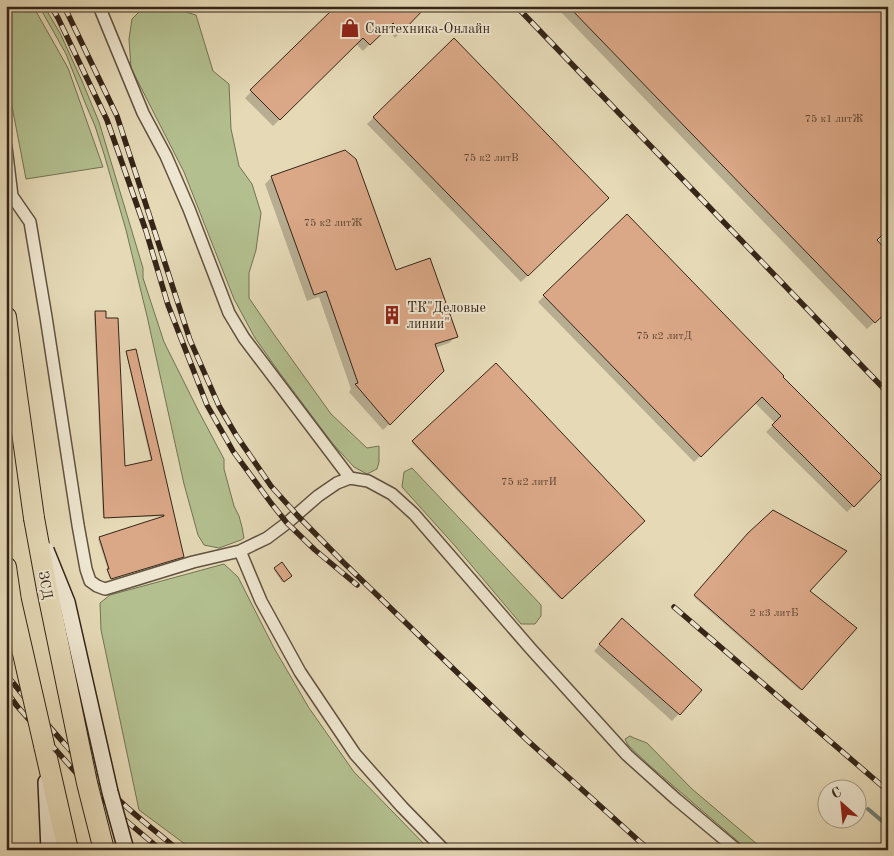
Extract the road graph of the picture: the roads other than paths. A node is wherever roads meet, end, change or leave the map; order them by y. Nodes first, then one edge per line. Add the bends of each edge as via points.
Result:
1 (98, 6) edge
2 (6, 147) edge
3 (6, 317) edge
4 (350, 478) junction
5 (34, 518) junction
6 (240, 551) junction
7 (6, 567) edge
8 (44, 745) junction
9 (49, 850) edge
10 (68, 850) edge
11 (104, 850) edge
12 (126, 850) edge
13 (444, 850) edge
14 (737, 850) edge

1 - 4 street via 189,209 229,312 244,338
2 - 6 street via 12,196 30,222 78,525 90,581 105,589
3 - 5 highway, ЗСД
4 - 6 street via 318,496 267,538
4 - 14 street via 368,481 392,494 414,514 627,754
5 - 11 highway, ЗСД, bridge via 86,783
5 - 12 main road, bridge via 67,602
6 - 13 street via 261,601 300,672 355,754
7 - 8 highway, bridge
8 - 9 main road
8 - 10 highway

